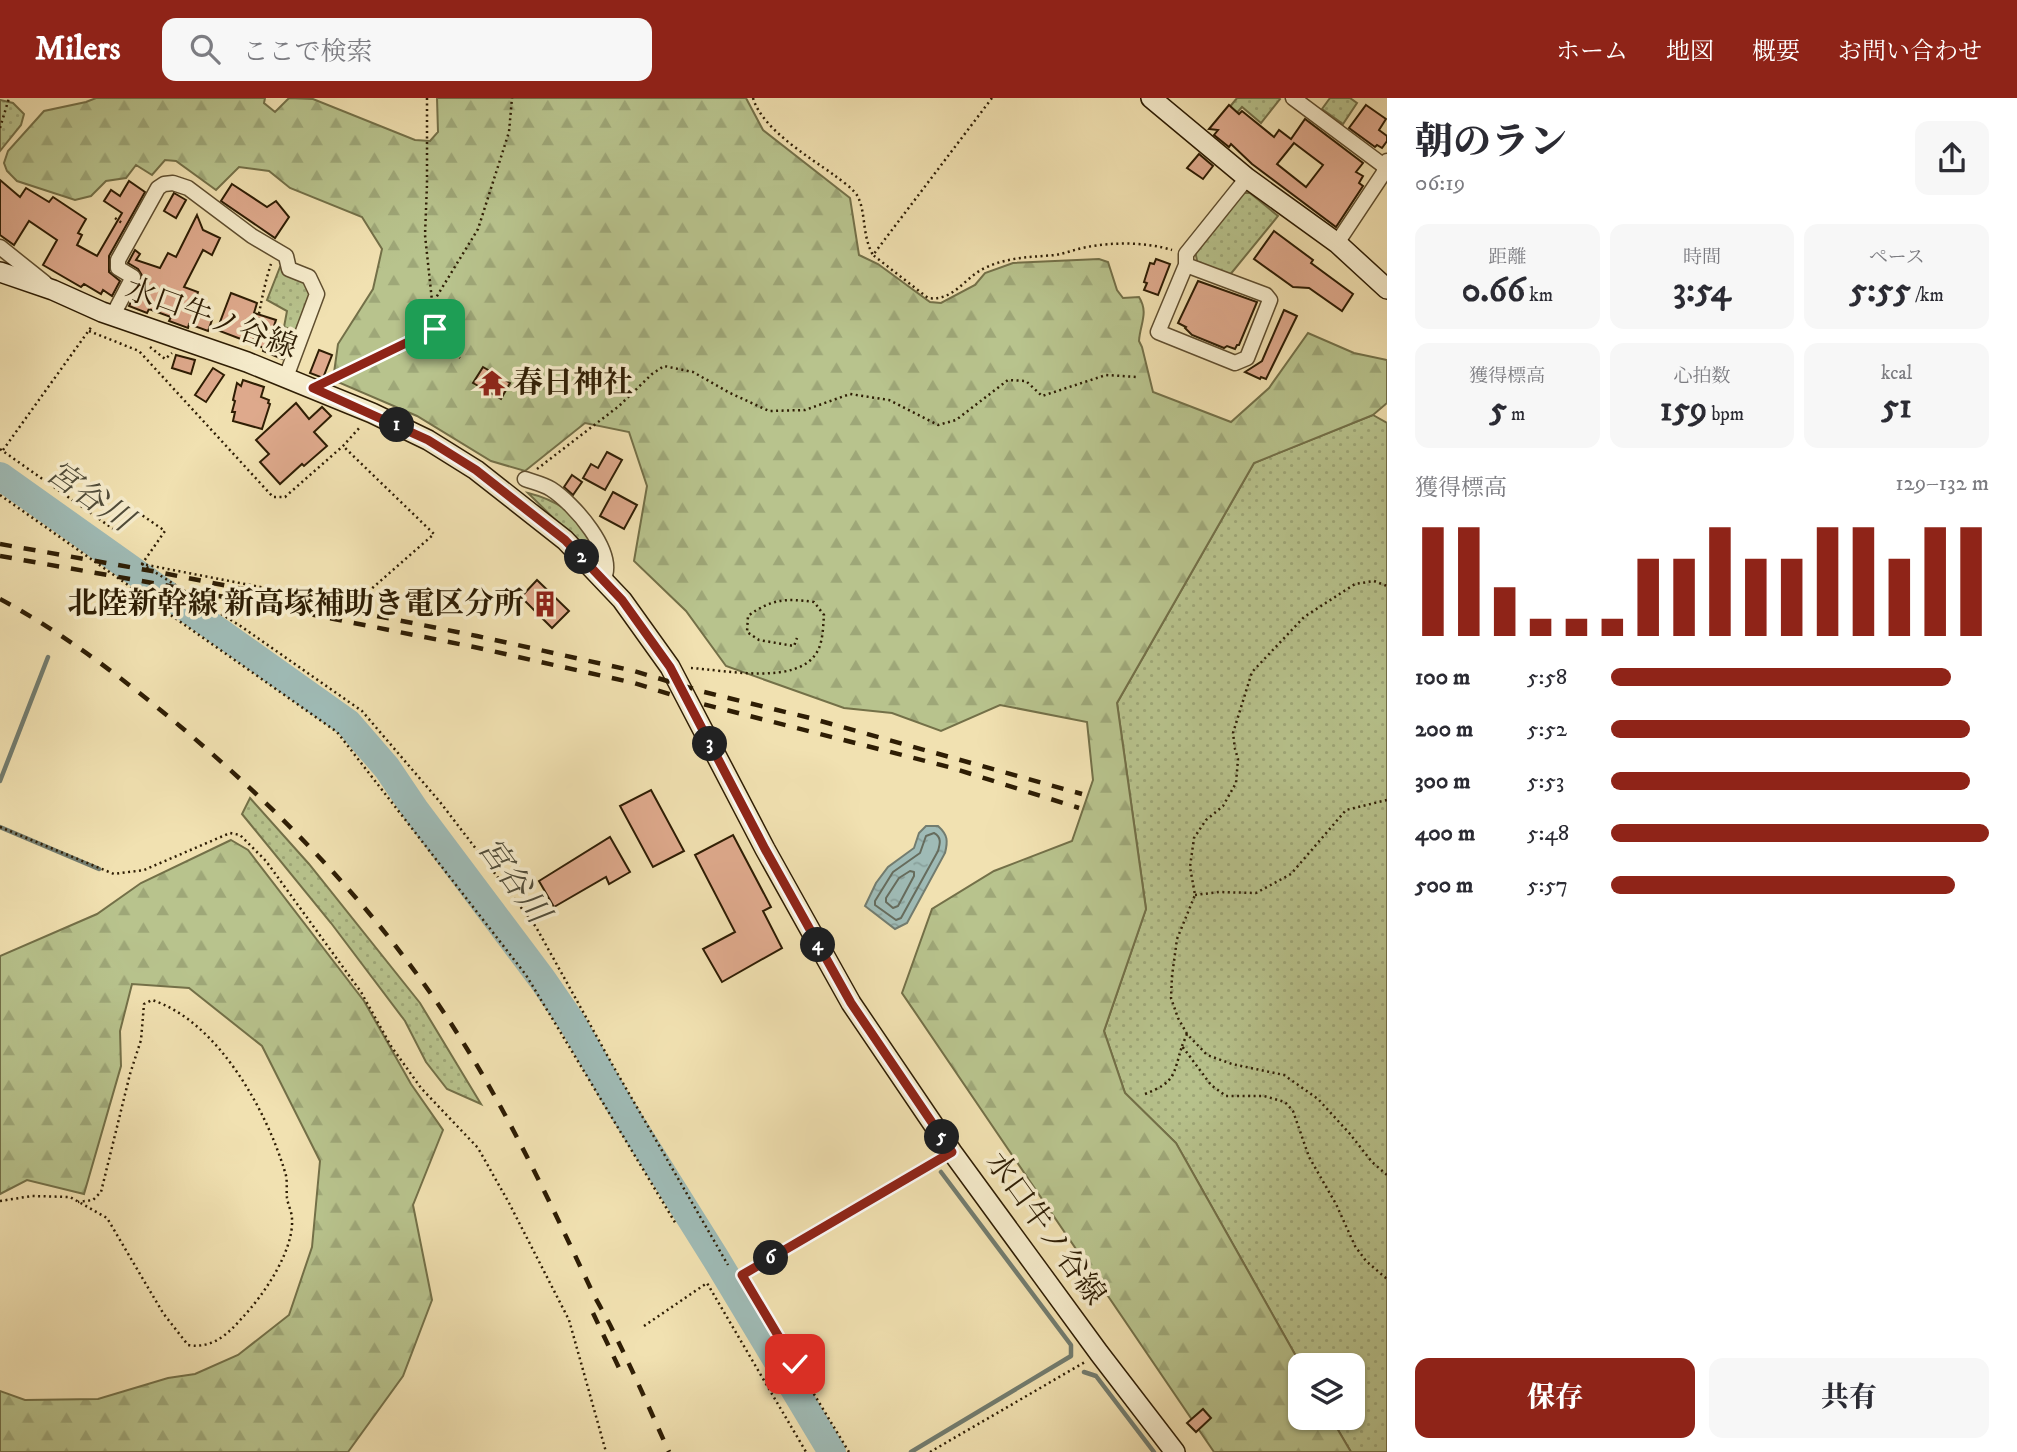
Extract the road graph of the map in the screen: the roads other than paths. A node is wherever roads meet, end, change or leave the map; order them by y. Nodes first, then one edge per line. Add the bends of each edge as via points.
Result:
1 (1293, 98) edge
2 (1160, 101) edge
3 (1386, 163) edge
4 (1247, 178) junction
5 (1337, 243) junction
6 (0, 247) edge
7 (1186, 260) junction
8 (0, 272) edge
9 (1387, 289) edge
10 (53, 290) junction
11 (108, 314) junction
12 (286, 377) junction
13 (525, 479) road end
14 (603, 580) junction
15 (1175, 1452) edge

1 - 3 street
2 - 4 main road
3 - 5 street
4 - 5 main road
4 - 7 street
5 - 9 main road
6 - 10 street
7 - 7 street via 1158,332 1235,363 1247,358 1270,300
8 - 10 main road, 水口牛ノ谷線
10 - 11 main road, 水口牛ノ谷線
11 - 12 main road, 水口牛ノ谷線
11 - 12 street via 133,277 117,268 118,260 158,188 173,183 188,188 286,256 289,269 309,277 317,294
12 - 14 main road, 水口牛ノ谷線 via 428,440 476,470 565,540
13 - 14 street via 549,488 578,512 607,561
14 - 15 main road, 水口牛ノ谷線 via 670,667 851,1003 952,1152

